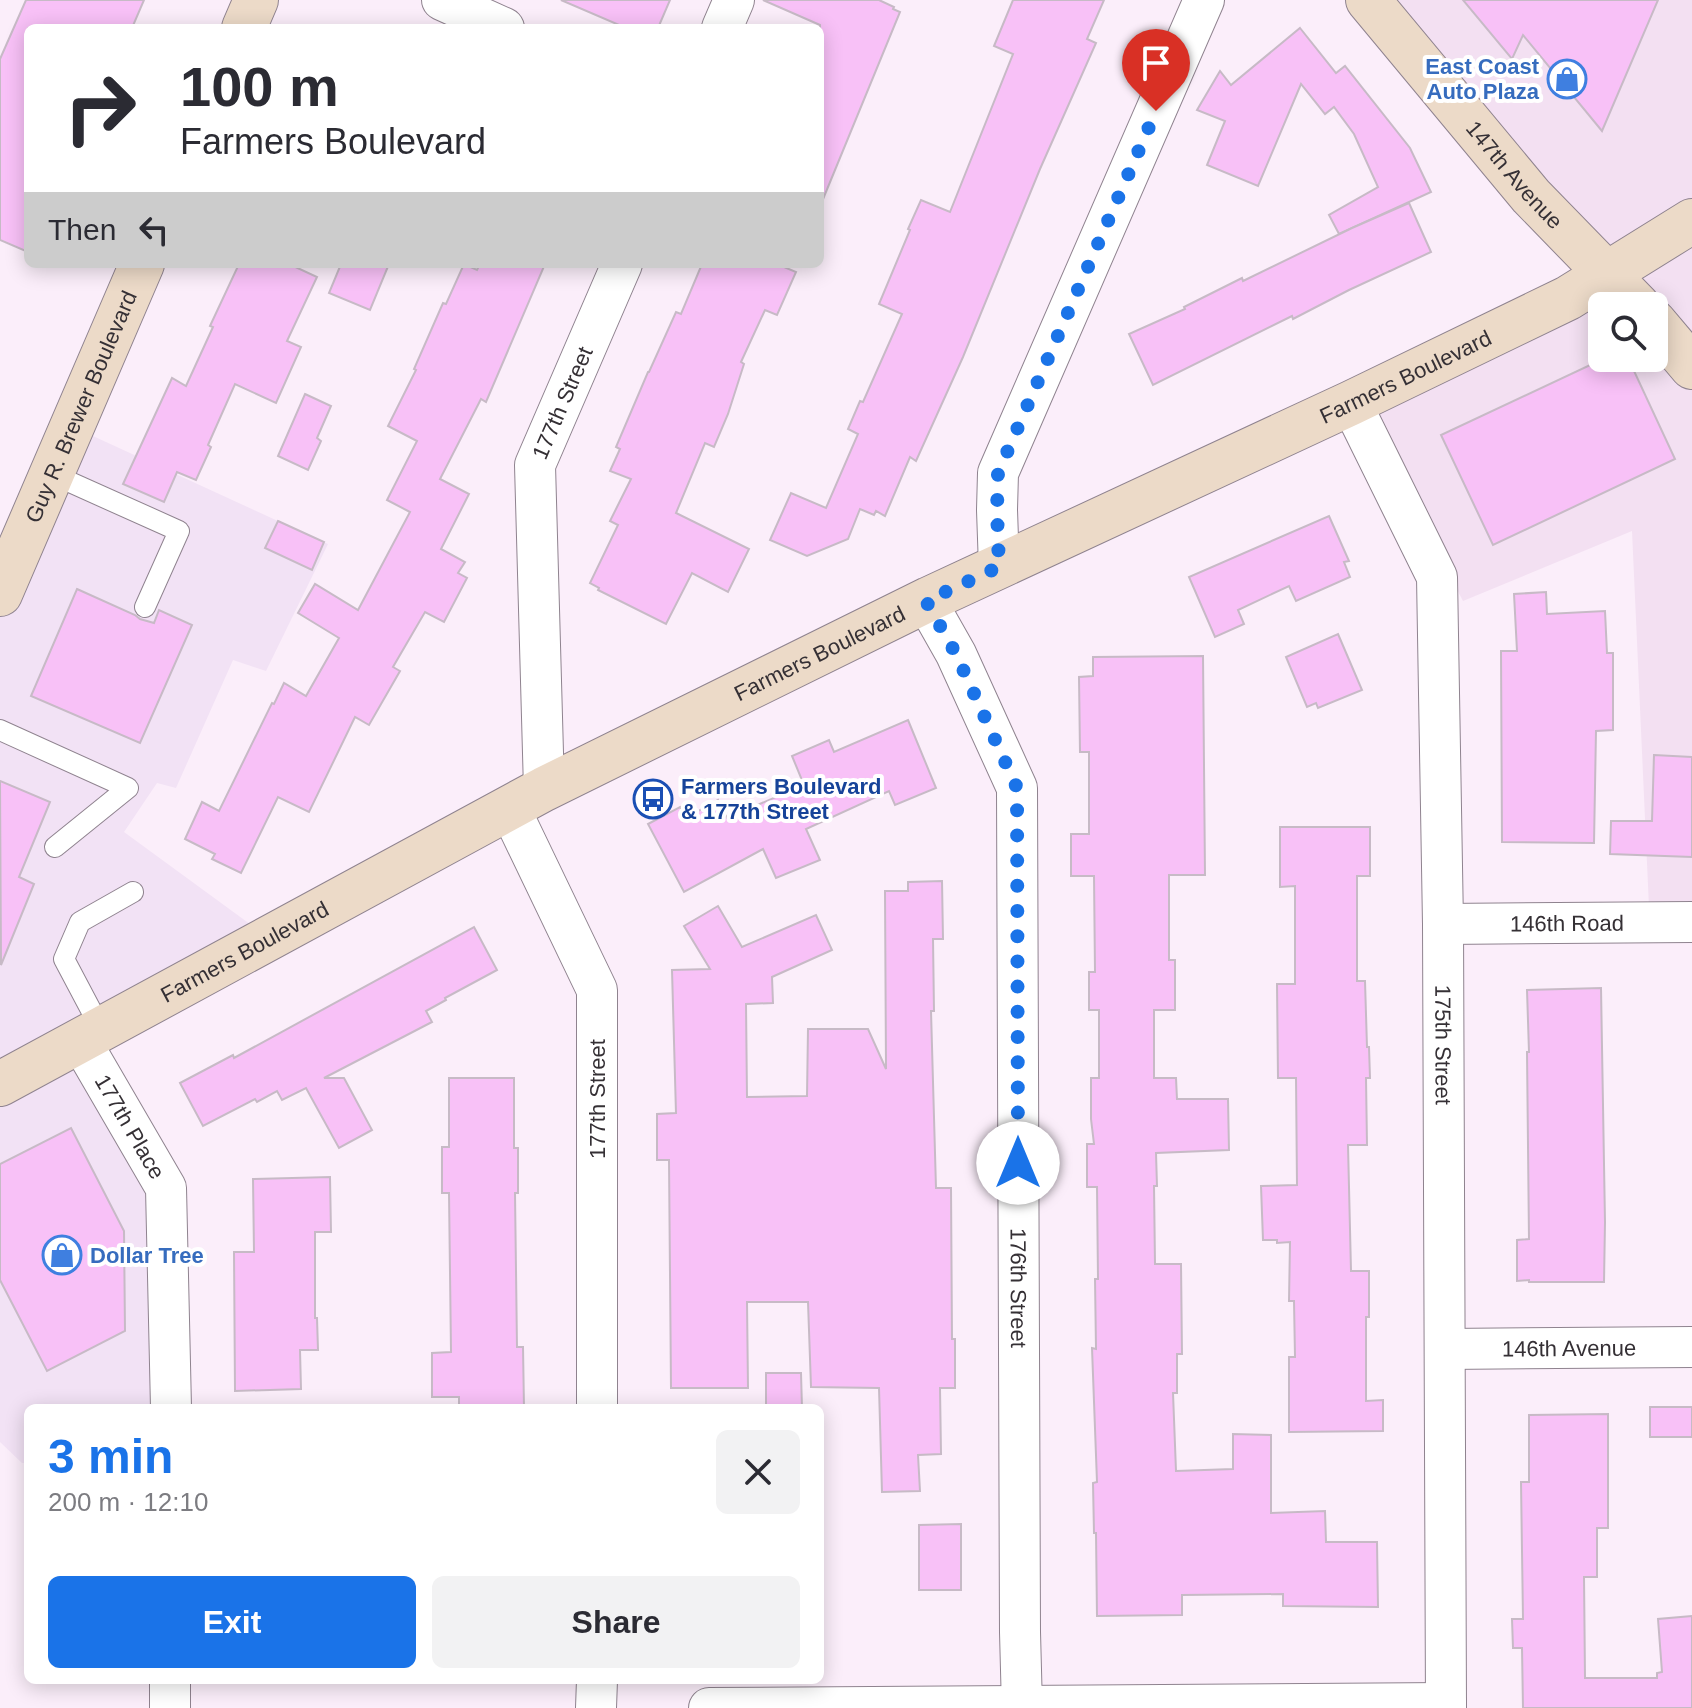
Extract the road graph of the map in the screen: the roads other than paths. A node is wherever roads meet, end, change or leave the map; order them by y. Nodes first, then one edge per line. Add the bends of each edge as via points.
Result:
1 (256, 0) edge
2 (442, 0) edge
3 (734, 0) edge
4 (1204, 0) edge
5 (1368, 0) edge
6 (246, 24) edge
7 (495, 24) edge
8 (724, 24) edge
9 (1692, 221) edge
10 (140, 268) edge
11 (620, 268) edge
12 (1606, 275) junction
13 (1624, 292) edge
14 (1668, 339) edge
15 (1692, 367) edge
16 (1351, 403) junction
17 (52, 474) junction
18 (999, 567) junction
19 (4, 571) edge
20 (926, 601) junction
21 (145, 607) dead end
22 (0, 730) edge
23 (527, 799) junction
24 (55, 847) dead end
25 (133, 892) dead end
26 (1670, 922) edge
27 (1443, 924) junction
28 (91, 1034) junction
29 (0, 1084) edge
30 (1679, 1347) edge
31 (1445, 1349) junction
32 (171, 1404) edge
33 (597, 1404) edge
34 (170, 1684) edge
35 (597, 1684) edge
36 (1446, 1705) edge
37 (1022, 1707) edge
38 (170, 1708) edge
39 (596, 1708) edge
40 (709, 1708) edge

1 - 6 main road
2 - 7 street
3 - 8 street
4 - 18 street via 998,473
5 - 12 main road, 147th Avenue via 1531,196
9 - 12 main road, Farmers Boulevard
10 - 17 main road, Guy R. Brewer Boulevard
11 - 23 street, 177th Street via 535,465
12 - 13 main road, 147th Avenue
12 - 16 main road, Farmers Boulevard
14 - 15 main road
16 - 18 main road, Farmers Boulevard
16 - 27 street, 175th Street via 1437,577
17 - 19 main road, Guy R. Brewer Boulevard
17 - 21 lane via 179,531
18 - 20 main road, Farmers Boulevard
20 - 23 main road, Farmers Boulevard
20 - 37 street, 176th Street via 1017,788
22 - 24 lane via 128,788
23 - 28 main road, Farmers Boulevard
23 - 33 street, 177th Street via 597,990
25 - 28 lane via 80,922 64,959
26 - 27 street, 146th Road
27 - 31 street, 175th Street
28 - 29 main road, Farmers Boulevard
28 - 32 street, 177th Place via 166,1188
30 - 31 street, 146th Avenue
31 - 36 street, 175th Street
34 - 38 street
35 - 39 street
36 - 37 street
37 - 40 street

